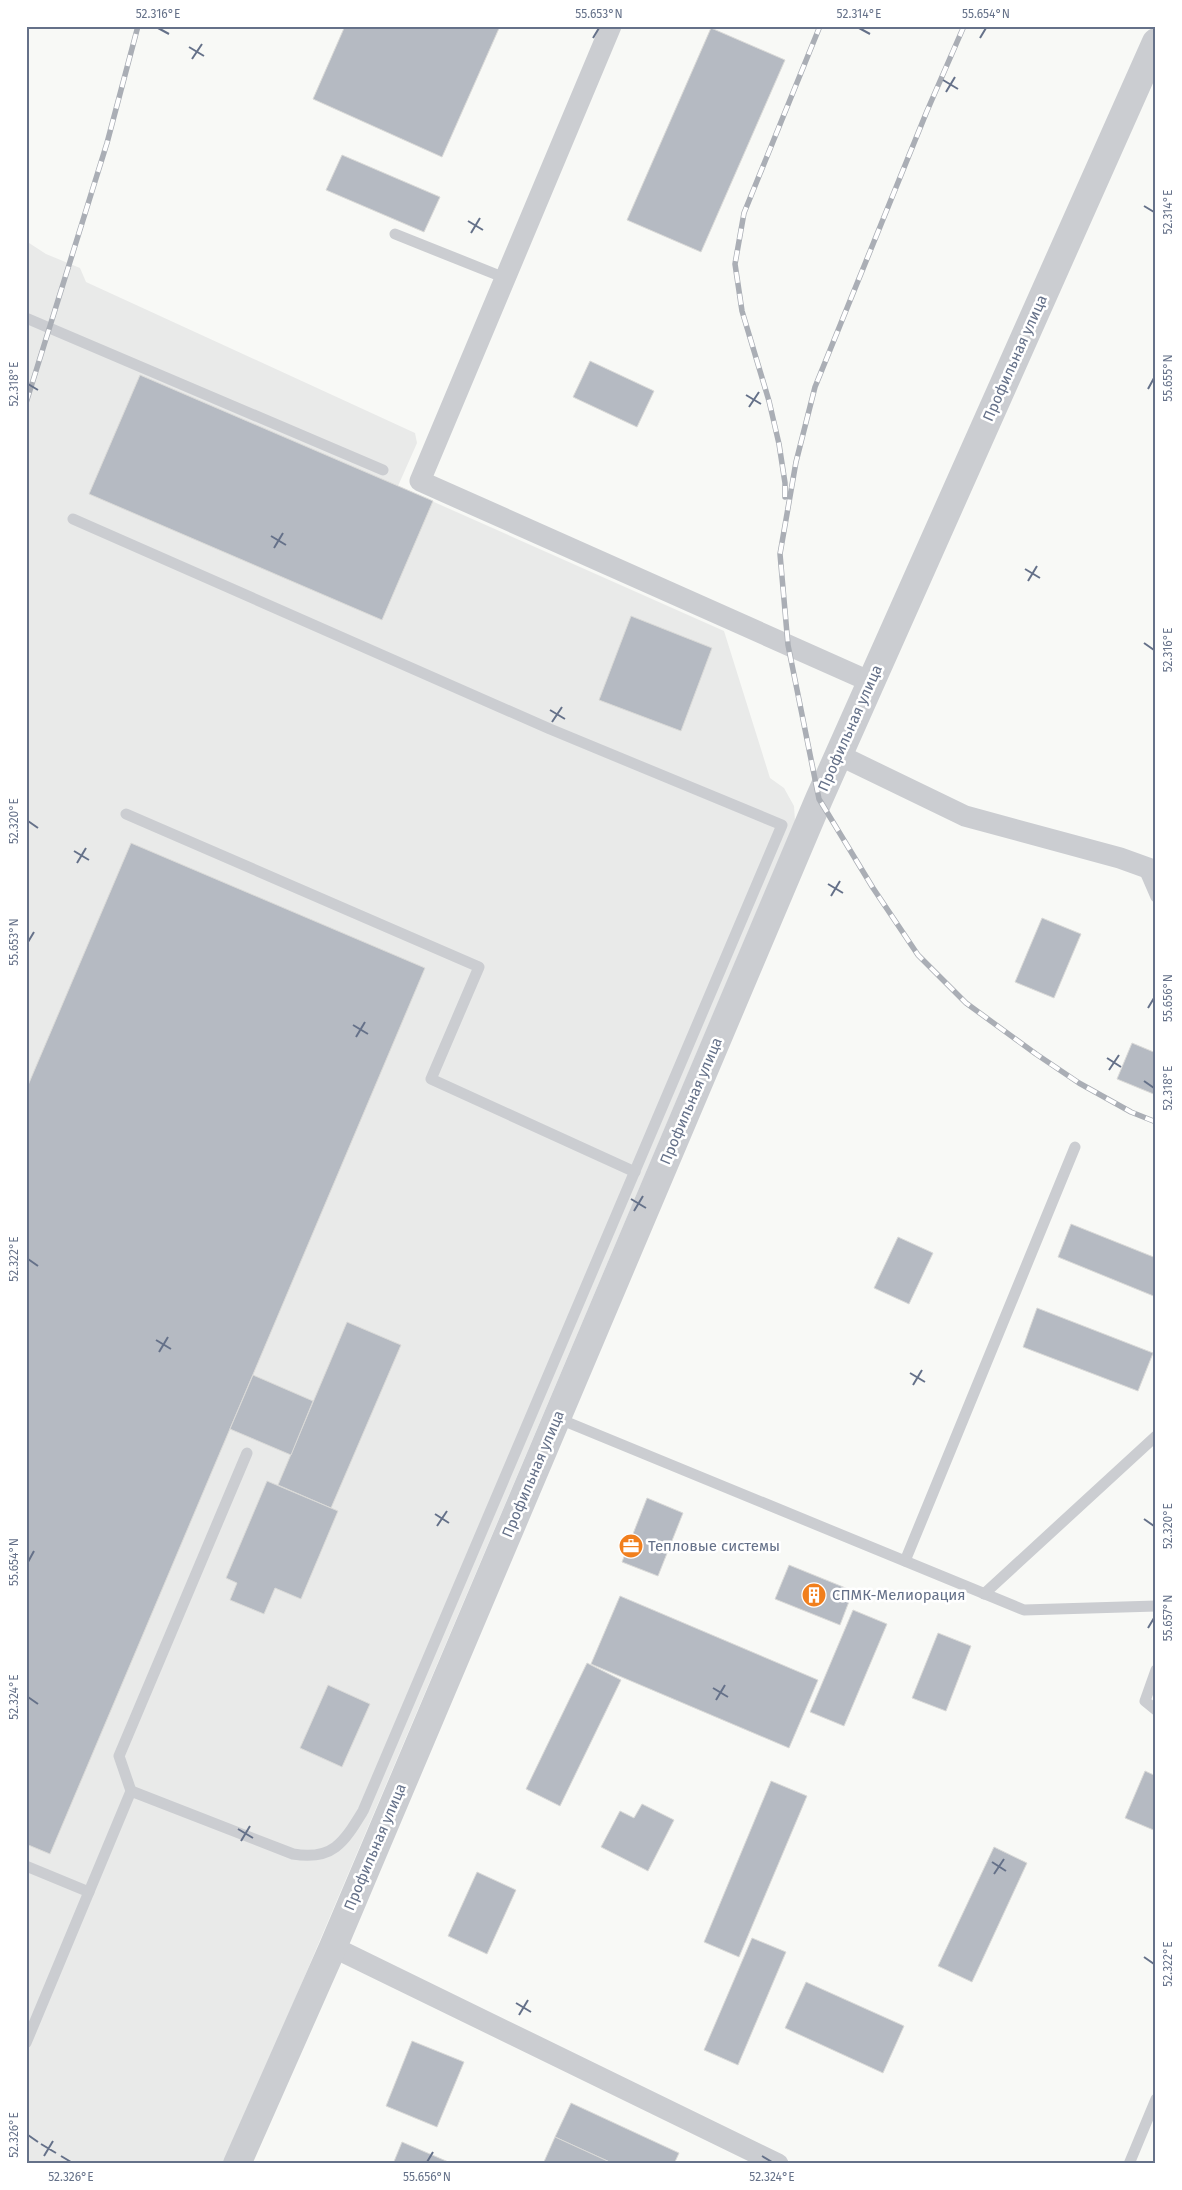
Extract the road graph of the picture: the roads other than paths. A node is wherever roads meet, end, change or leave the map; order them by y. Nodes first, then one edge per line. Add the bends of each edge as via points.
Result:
1 (611, 26) edge
2 (1156, 42) edge
3 (395, 234) dead end
4 (505, 278) junction
5 (26, 318) edge
6 (383, 470) dead end
7 (73, 519) dead end
8 (871, 682) junction
9 (839, 755) junction
10 (126, 814) dead end
11 (1149, 869) edge
12 (1156, 897) edge
13 (1075, 1147) dead end
14 (635, 1172) junction
15 (557, 1418) junction
16 (1156, 1436) edge
17 (247, 1454) dead end
18 (905, 1561) junction
19 (984, 1594) junction
20 (1156, 1606) edge
21 (1156, 1670) edge
22 (1156, 1710) edge
23 (131, 1791) junction
24 (26, 1866) edge
25 (89, 1892) junction
26 (333, 1947) junction
27 (26, 2043) edge
28 (1156, 2099) edge
29 (237, 2164) edge
30 (778, 2164) edge
31 (1129, 2164) edge

1 - 4 street
2 - 8 street, Профильная улица
3 - 4 lane
4 - 8 street via 420,481
5 - 6 lane
7 - 14 lane via 550,729 782,825
8 - 9 street, Профильная улица
9 - 11 street via 965,816 1120,858
9 - 15 street, Профильная улица
10 - 14 lane via 479,966 431,1079
11 - 12 lane
13 - 18 lane
14 - 23 lane via 363,1811 347,1837 328,1851 311,1857 293,1854
15 - 18 lane
15 - 26 street, Профильная улица
16 - 19 lane
17 - 23 lane via 119,1756
18 - 19 lane
19 - 20 lane via 1024,1610
21 - 22 lane via 1145,1702
23 - 25 lane
24 - 25 lane
25 - 27 lane
26 - 29 street, Профильная улица
26 - 30 street
28 - 31 lane

